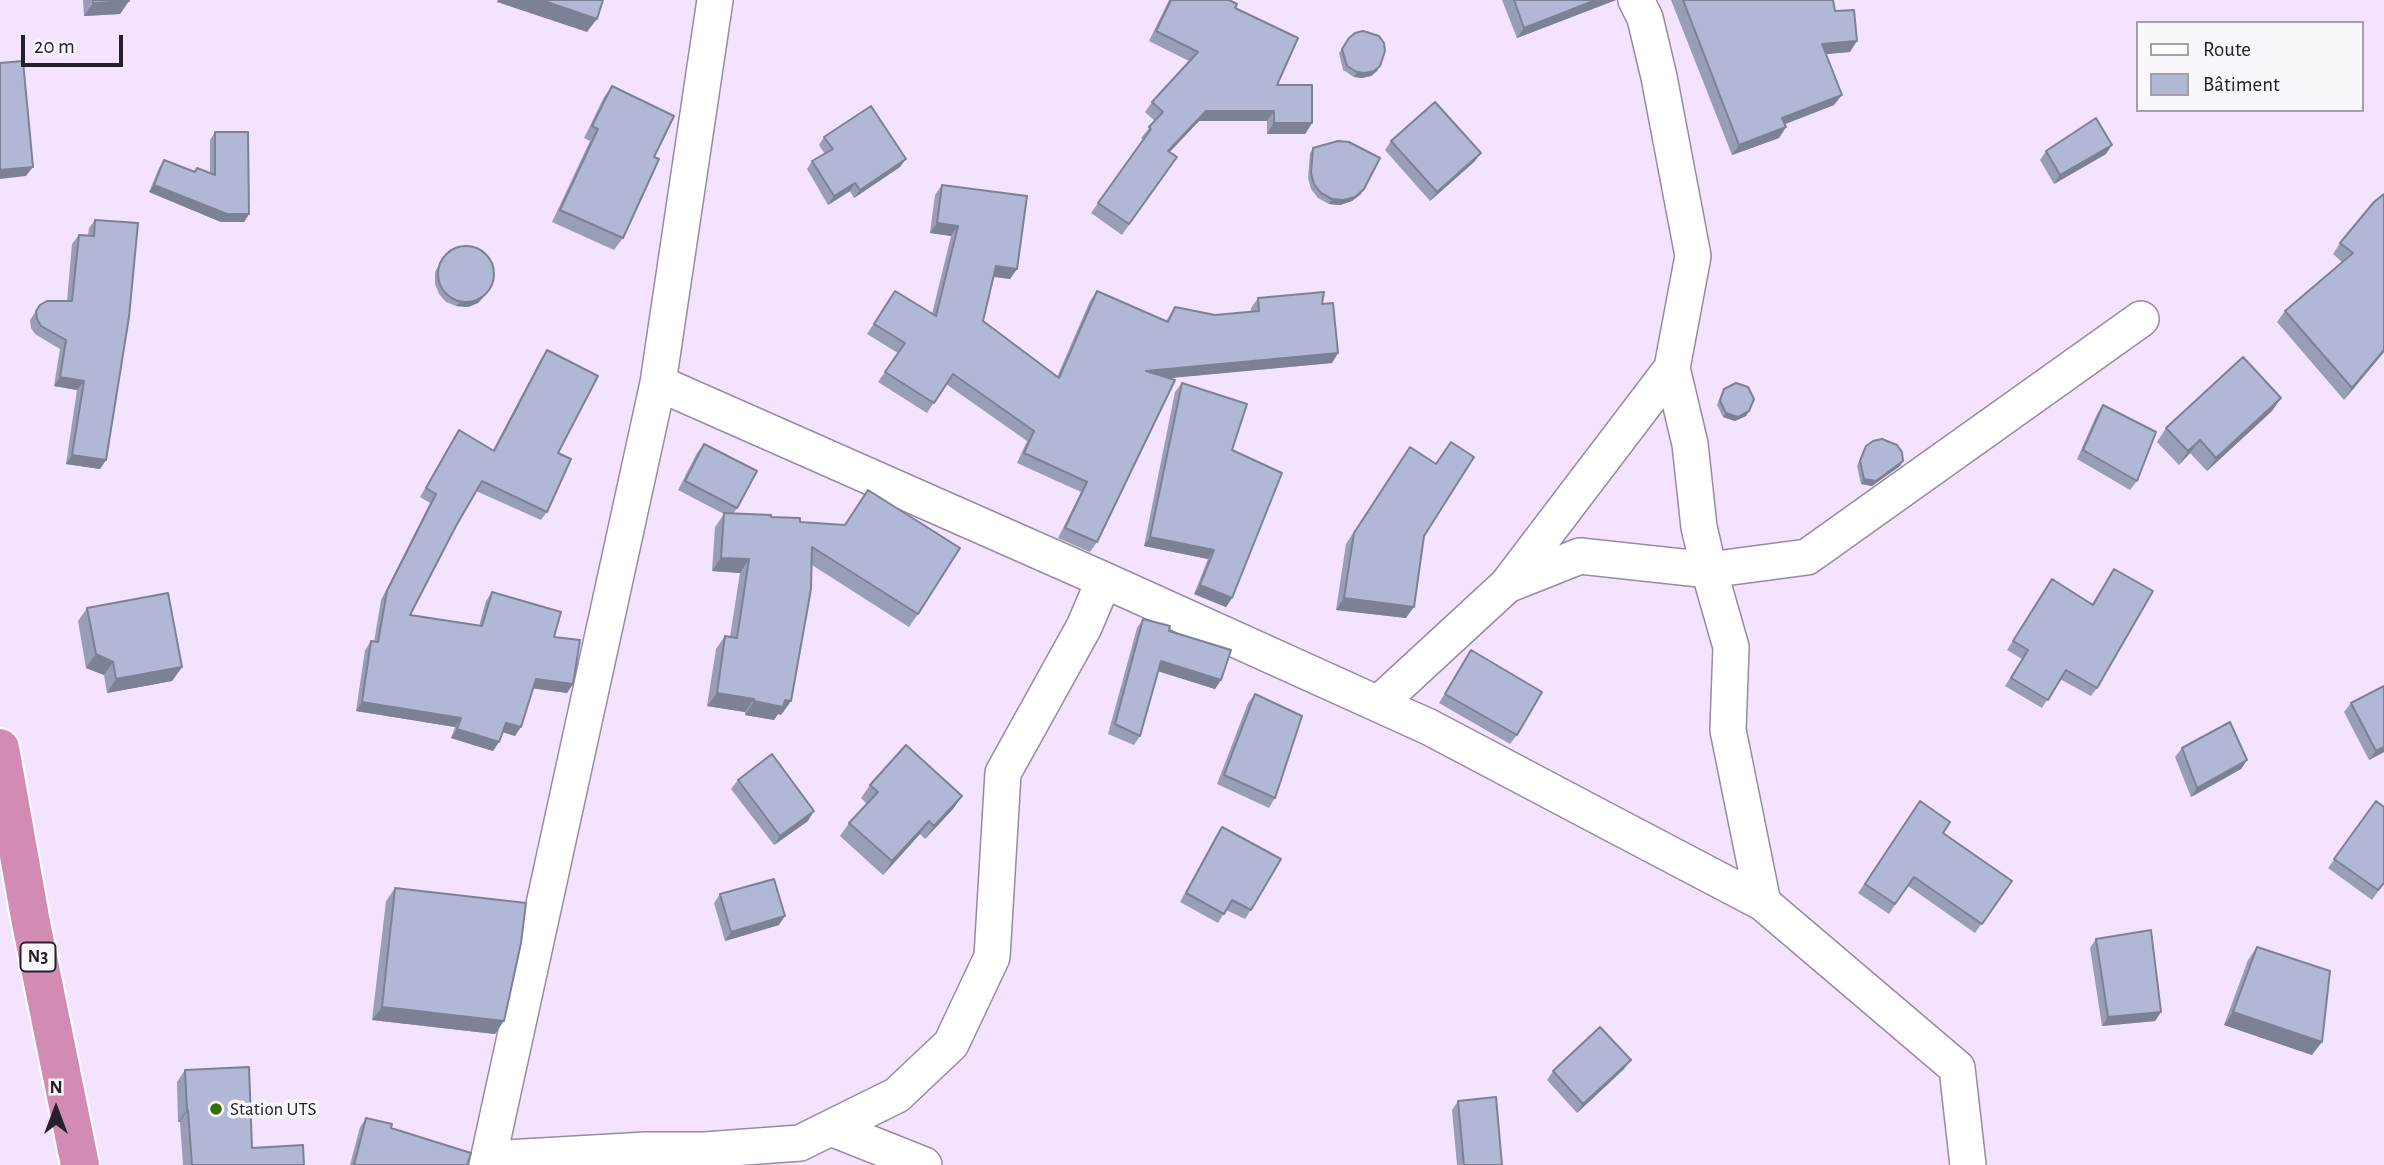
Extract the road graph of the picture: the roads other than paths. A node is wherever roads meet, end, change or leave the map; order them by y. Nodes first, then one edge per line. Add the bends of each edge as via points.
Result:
1 (715, 0) edge
2 (1636, 0) edge
3 (2141, 318) dead end
4 (1672, 368) junction
5 (658, 383) junction
6 (1709, 570) junction
7 (1104, 580) junction
8 (1507, 585) junction
9 (1378, 704) junction
10 (0, 748) edge
11 (1763, 904) junction
12 (831, 1128) junction
13 (488, 1162) edge
14 (80, 1165) edge
15 (924, 1165) edge
16 (1968, 1165) edge

1 - 5 street
2 - 4 street via 1659,77 1693,256
3 - 6 street via 1807,557
4 - 6 street via 1690,444
4 - 8 street
5 - 7 street
5 - 13 street
6 - 8 street via 1580,556
6 - 11 street via 1731,647 1728,730
7 - 9 street
7 - 12 street via 1065,663 1003,773 992,957 951,1044 897,1095
8 - 9 street
9 - 11 street
10 - 14 highway, N3
11 - 16 street via 1957,1068
12 - 13 street via 800,1143
12 - 15 street

